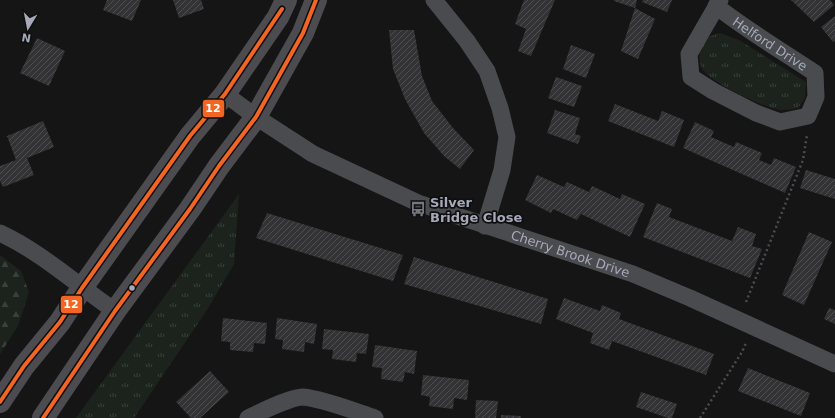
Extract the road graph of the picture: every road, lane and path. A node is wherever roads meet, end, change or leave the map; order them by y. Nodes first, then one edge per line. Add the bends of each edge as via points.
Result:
1 (286, 0) edge
2 (316, 0) edge
3 (434, 0) edge
4 (718, 3) edge
5 (225, 94) junction
6 (256, 116) junction
7 (808, 116) junction
8 (485, 226) junction
9 (0, 233) edge
10 (753, 284) dead end
11 (82, 288) junction
12 (115, 311) junction
13 (753, 326) junction
14 (835, 364) edge
15 (0, 402) edge
16 (43, 418) edge
17 (248, 418) edge
18 (375, 418) edge
19 (700, 418) edge

1 - 5 main road via 278,17
2 - 6 main road via 302,33
3 - 8 street via 487,71 507,137 502,170
4 - 7 street, Helford Drive via 743,27 815,73 816,97
4 - 7 street, Helford Drive via 689,54 691,77 756,113 780,122
5 - 6 street, Cherry Brook Drive
5 - 11 main road via 190,136
6 - 8 street, Cherry Brook Drive via 313,154 418,203
6 - 12 main road
7 - 10 path via 803,160
8 - 13 street, Cherry Brook Drive via 633,274
9 - 11 street via 52,264
11 - 12 street
11 - 15 main road
12 - 16 main road
13 - 14 street, Cherry Brook Drive
13 - 19 path via 742,352
17 - 18 street via 278,404 302,397

